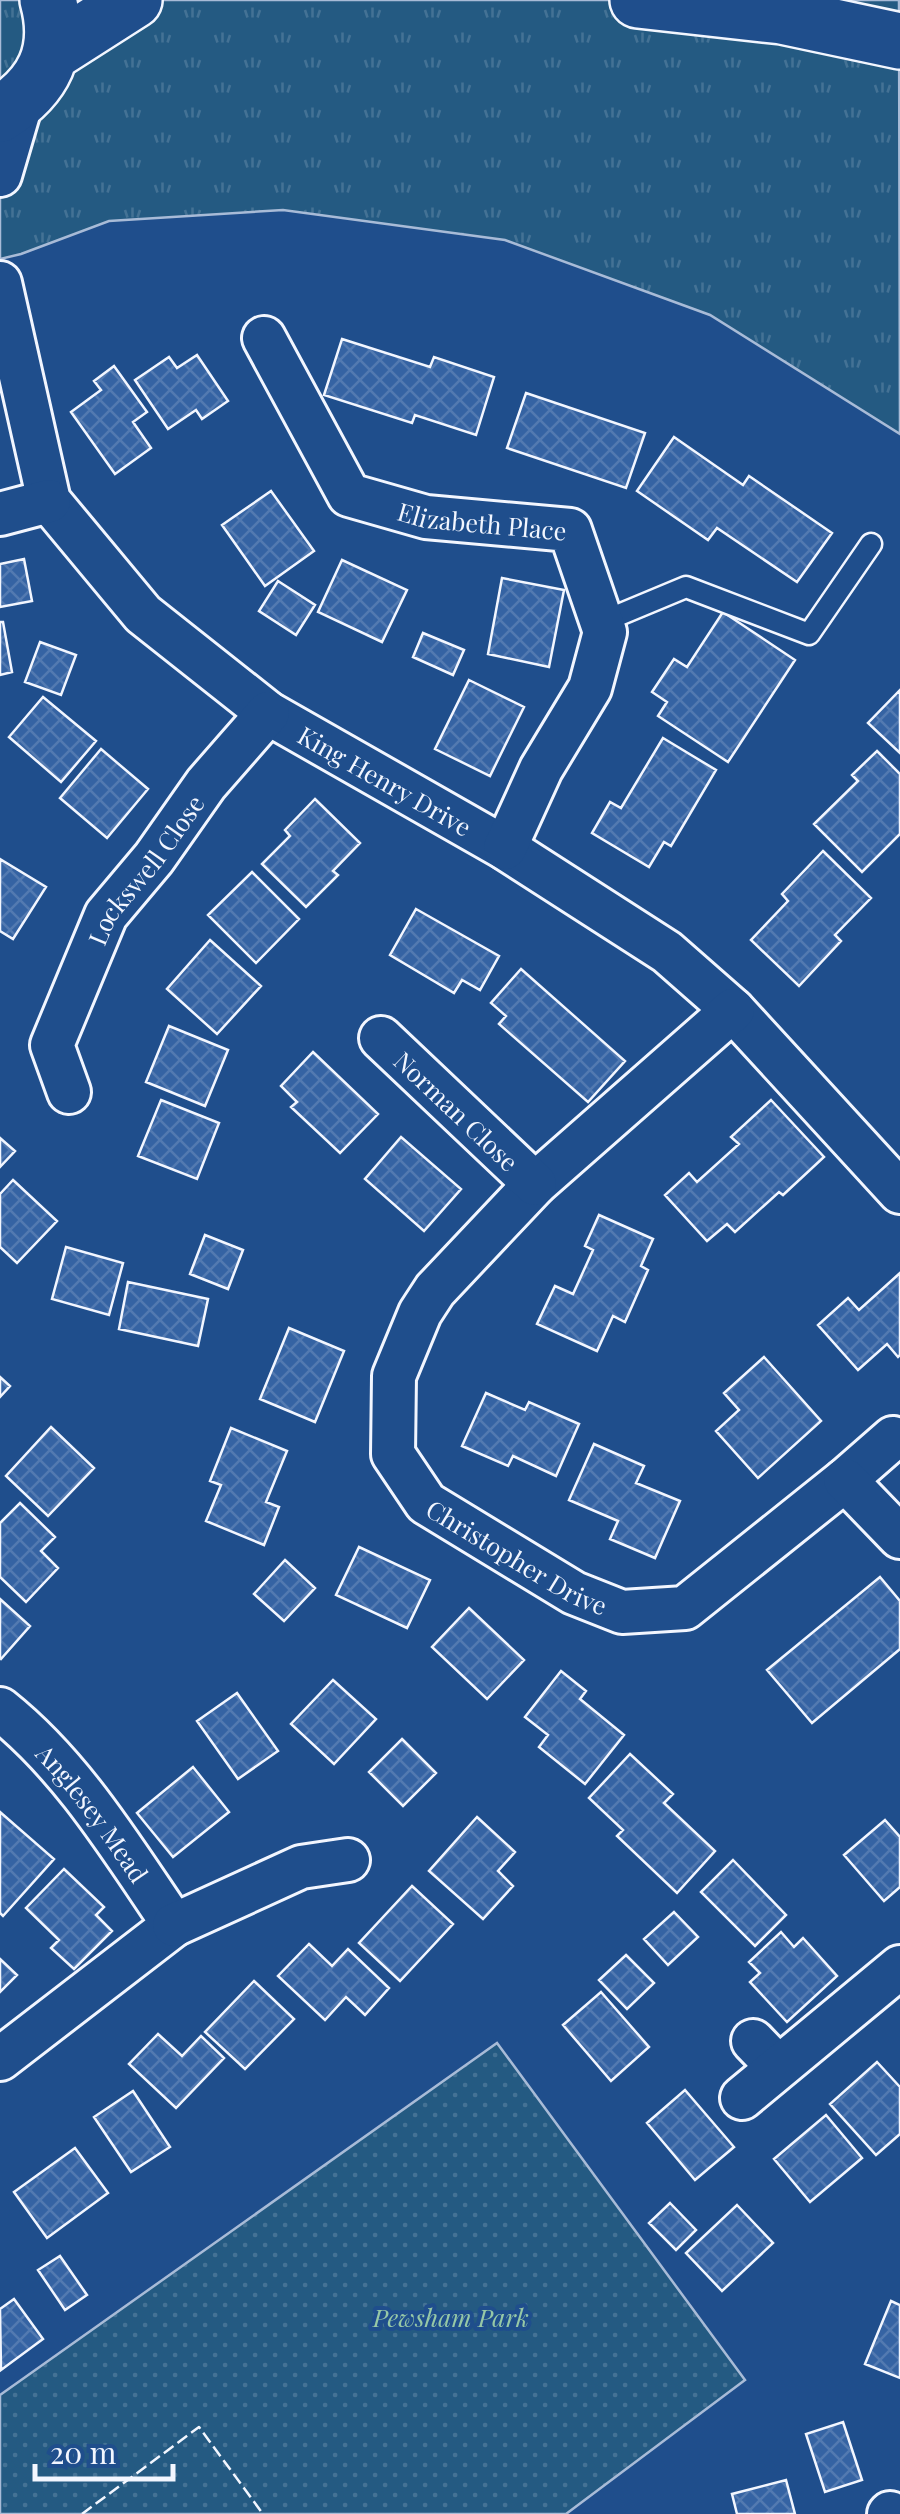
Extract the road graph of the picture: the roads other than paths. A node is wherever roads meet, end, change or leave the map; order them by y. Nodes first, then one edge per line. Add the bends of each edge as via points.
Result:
1 (134, 0) edge
2 (638, 0) edge
3 (49, 26) edge
4 (900, 41) edge
5 (11, 107) edge
6 (0, 175) edge
7 (0, 282) edge
8 (264, 338) dead end
9 (49, 501) junction
10 (0, 514) edge
11 (872, 544) dead end
12 (602, 622) junction
13 (268, 713) junction
14 (505, 848) junction
15 (732, 1010) junction
16 (381, 1038) dead end
17 (69, 1092) dead end
18 (535, 1184) junction
19 (900, 1192) edge
20 (893, 1438) dead end
21 (845, 1480) junction
22 (900, 1538) edge
23 (0, 1709) edge
24 (348, 1860) dead end
25 (174, 1925) junction
26 (900, 1967) edge
27 (0, 2059) edge
28 (742, 2098) dead end

1 - 3 main road
2 - 4 main road via 782,16
3 - 5 main road via 40,78
5 - 6 street
7 - 9 street, King Henry Drive
8 - 12 street, Elizabeth Place via 349,495 426,517 570,530
9 - 10 street
9 - 13 street, King Henry Drive via 143,614
11 - 12 lane via 809,634 686,587
12 - 14 street, Elizabeth Place via 606,632 590,688
13 - 14 street, King Henry Drive
13 - 17 street, Lockswell Close via 106,915 39,1045
14 - 15 street, King Henry Drive via 667,952
15 - 18 street, Christopher Drive
15 - 19 street, King Henry Drive
16 - 18 street, Norman Close
18 - 21 street, Christopher Drive via 435,1290 394,1376 393,1454 426,1504 574,1593 622,1612 685,1608
20 - 21 street, Christopher Drive
21 - 22 street
23 - 25 street, Anglesey Mead via 87,1798
24 - 25 street via 297,1852
25 - 27 street
26 - 28 street via 766,2054

